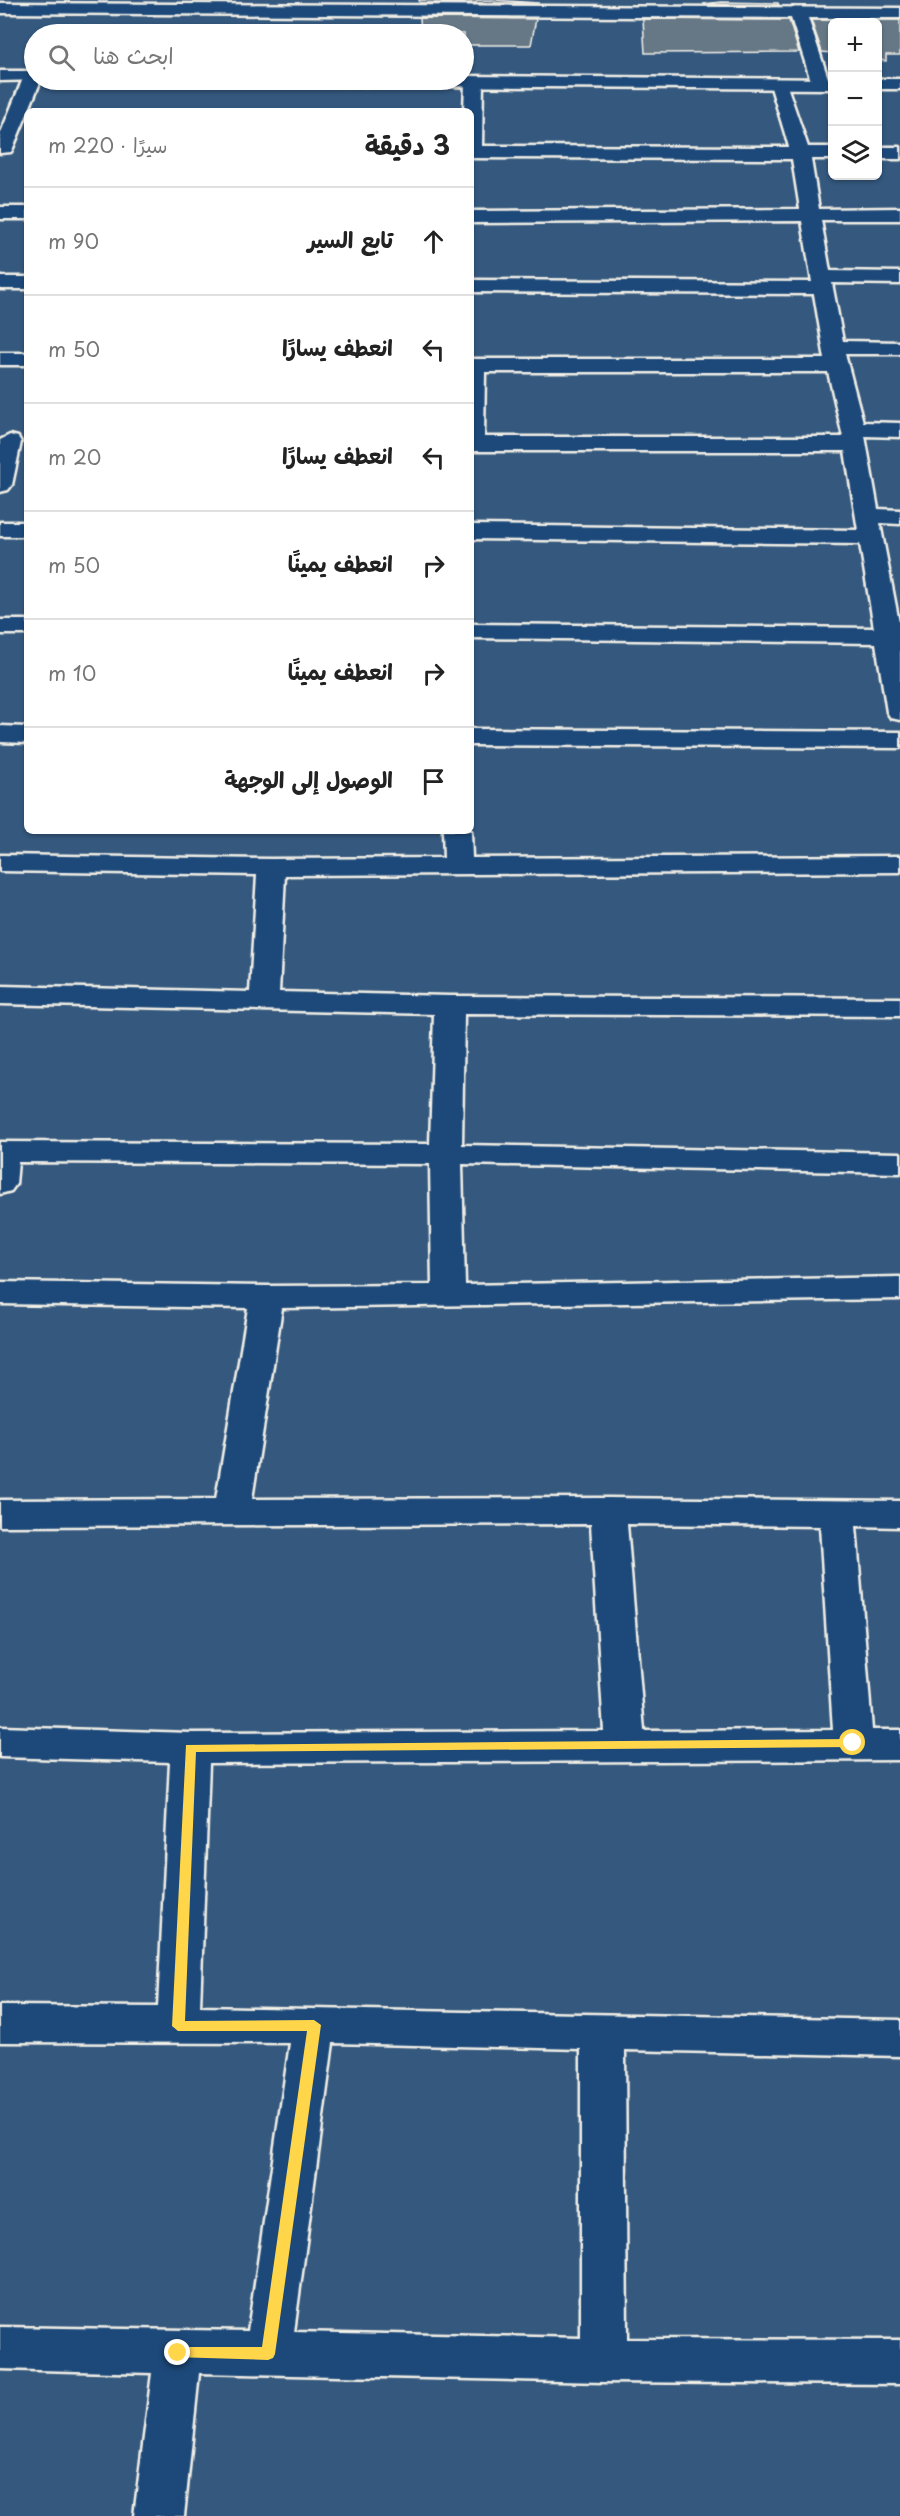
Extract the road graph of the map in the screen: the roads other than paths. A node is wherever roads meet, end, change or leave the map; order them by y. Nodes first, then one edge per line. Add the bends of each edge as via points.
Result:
1 (100, 5) edge
2 (214, 5) edge
3 (564, 6) edge
4 (670, 6) edge
5 (0, 8) edge
6 (798, 13) junction
7 (900, 13) edge
8 (0, 76) edge
9 (24, 76) edge
10 (474, 82) edge
11 (779, 84) junction
12 (827, 84) edge
13 (882, 84) edge
14 (900, 84) edge
15 (28, 90) edge
16 (474, 90) edge
17 (473, 108) edge
18 (2, 148) edge
19 (24, 148) edge
20 (474, 152) edge
21 (800, 152) junction
22 (828, 153) edge
23 (882, 153) edge
24 (900, 153) edge
25 (0, 213) edge
26 (24, 213) edge
27 (900, 214) edge
28 (811, 215) junction
29 (474, 217) edge
30 (900, 278) edge
31 (823, 282) junction
32 (0, 283) edge
33 (24, 284) edge
34 (474, 286) edge
35 (900, 348) edge
36 (835, 357) junction
37 (0, 359) edge
38 (24, 359) edge
39 (474, 365) edge
40 (900, 430) edge
41 (854, 437) junction
42 (12, 442) edge
43 (474, 444) edge
44 (0, 485) edge
45 (900, 517) edge
46 (869, 527) junction
47 (0, 529) edge
48 (24, 529) edge
49 (474, 532) edge
50 (0, 627) edge
51 (24, 627) edge
52 (474, 631) edge
53 (894, 636) edge
54 (900, 712) edge
55 (0, 734) edge
56 (24, 735) edge
57 (474, 737) edge
58 (900, 740) edge
59 (457, 834) edge
60 (0, 863) edge
61 (900, 864) edge
62 (458, 866) junction
63 (271, 867) junction
64 (0, 995) edge
65 (264, 1001) junction
66 (449, 1005) junction
67 (900, 1007) edge
68 (2, 1152) edge
69 (446, 1154) junction
70 (900, 1163) edge
71 (0, 1184) edge
72 (900, 1288) edge
73 (0, 1293) edge
74 (449, 1296) junction
75 (267, 1297) junction
76 (608, 1511) junction
77 (0, 1513) edge
78 (231, 1514) junction
79 (837, 1514) junction
80 (900, 1514) edge
81 (0, 1742) edge
82 (853, 1743) junction
83 (900, 1744) edge
84 (625, 1745) junction
85 (190, 1748) junction
86 (0, 2024) edge
87 (314, 2025) junction
88 (178, 2026) junction
89 (603, 2031) junction
90 (900, 2038) edge
91 (0, 2348) edge
92 (178, 2353) junction
93 (268, 2354) junction
94 (604, 2360) junction
95 (900, 2361) edge
96 (159, 2516) edge

1 - 2 street
1 - 5 street
2 - 3 street via 392,17
3 - 4 street
4 - 6 street
6 - 7 street
6 - 12 street
8 - 9 street
10 - 11 street
11 - 12 street
11 - 21 street
13 - 14 street
15 - 18 street
16 - 17 street
18 - 19 street
20 - 21 street
21 - 22 street
21 - 28 street
23 - 24 street
25 - 26 street
27 - 28 street
28 - 29 street
28 - 31 street
30 - 31 street
31 - 34 street
31 - 36 street
32 - 33 street
35 - 36 street
36 - 39 street
36 - 41 street
37 - 38 street
40 - 41 street
41 - 43 street
41 - 46 street
42 - 44 street
45 - 46 street
46 - 49 street
46 - 53 street
47 - 48 street
50 - 51 street
52 - 53 street
53 - 54 street
55 - 56 street
57 - 58 street
59 - 62 street
60 - 63 street
61 - 62 street
62 - 63 street
63 - 65 street
64 - 65 street
65 - 66 street
66 - 67 street
66 - 69 street
68 - 69 street
68 - 71 street
69 - 70 street
69 - 74 street
72 - 74 street
73 - 75 street
74 - 75 street
75 - 78 street
76 - 78 street
76 - 79 street
76 - 84 street
77 - 78 street
79 - 80 street
79 - 82 street
81 - 85 street
82 - 83 street
82 - 84 street
84 - 85 street
85 - 88 street
86 - 88 street
87 - 88 street
87 - 89 street
87 - 93 street
89 - 90 street
89 - 94 street
91 - 92 street
92 - 93 street
92 - 96 street
93 - 94 street
94 - 95 street

